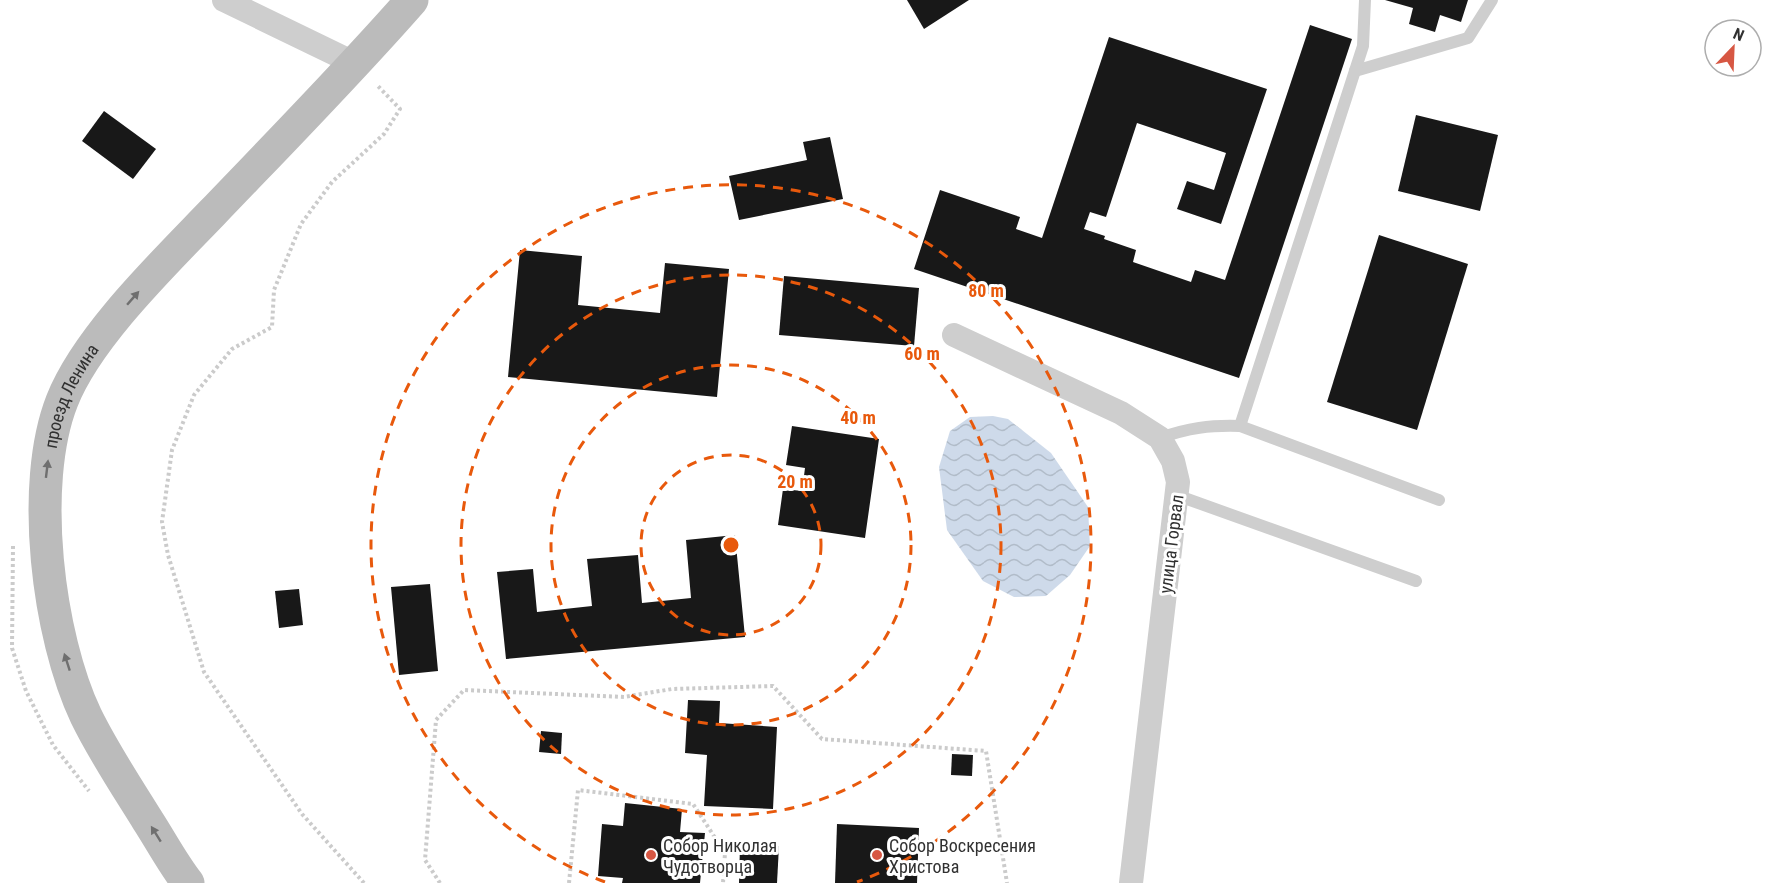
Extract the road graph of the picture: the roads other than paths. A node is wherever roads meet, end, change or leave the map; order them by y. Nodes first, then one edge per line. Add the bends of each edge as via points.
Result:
1 (224, 0) edge
2 (412, 0) edge
3 (1365, 0) edge
4 (1492, 0) edge
5 (356, 64) junction
6 (1355, 71) junction
7 (954, 335) dead end
8 (1240, 426) junction
9 (1160, 438) junction
10 (1176, 495) junction
11 (1439, 500) dead end
12 (1416, 581) dead end
13 (188, 883) edge
14 (1131, 883) edge

1 - 5 street
2 - 5 main road, проезд Ленина
3 - 6 lane via 1363,46
4 - 6 lane via 1468,38
13 -> 5 main road, проезд Ленина via 106,755 85,714 64,650 48,571 45,480 51,438 62,399 115,318
6 - 8 lane
7 - 9 street, улица Горвал via 1121,413
8 - 9 lane via 1187,428
8 - 11 lane
9 - 10 street, улица Горвал via 1173,461 1178,482
10 - 12 lane
10 - 14 street, улица Горвал

